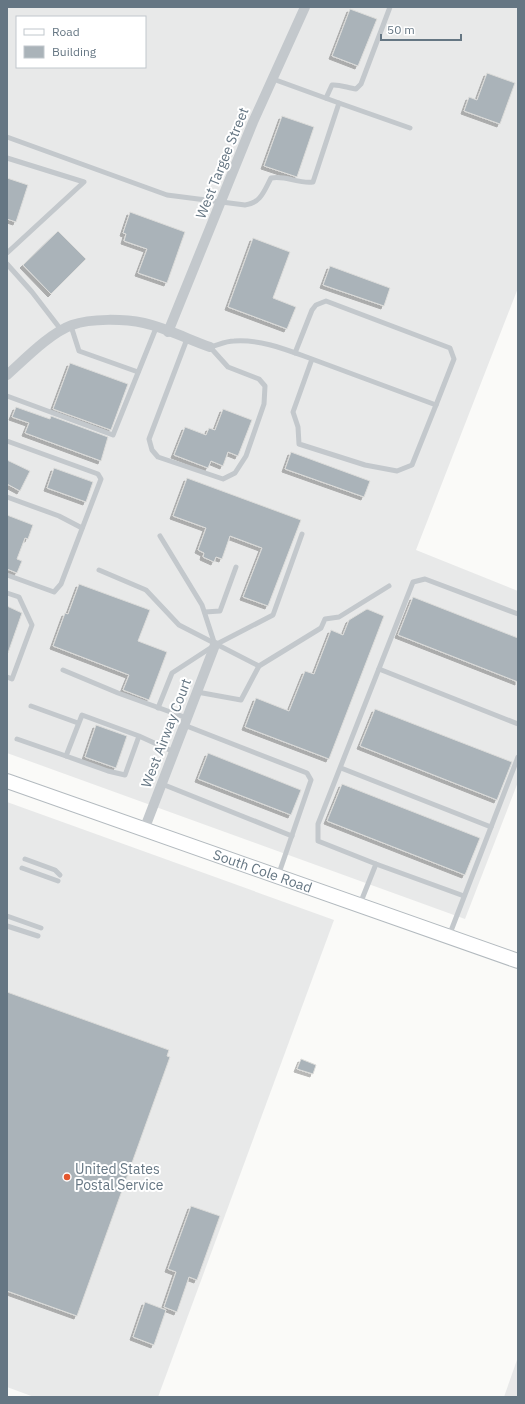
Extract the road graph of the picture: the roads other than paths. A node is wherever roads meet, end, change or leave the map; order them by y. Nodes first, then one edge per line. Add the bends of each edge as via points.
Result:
1 (305, 7) edge
2 (390, 7) edge
3 (273, 79) junction
4 (326, 98) junction
5 (339, 103) junction
6 (410, 128) dead end
7 (7, 137) edge
8 (7, 158) edge
9 (220, 202) junction
10 (7, 253) edge
11 (7, 264) edge
12 (70, 325) junction
13 (156, 328) junction
14 (62, 331) junction
15 (168, 332) junction
16 (187, 339) junction
17 (210, 347) junction
18 (295, 353) junction
19 (312, 359) junction
20 (138, 372) junction
21 (7, 375) edge
22 (7, 396) edge
23 (436, 405) junction
24 (7, 442) edge
25 (7, 497) edge
26 (82, 528) junction
27 (302, 534) dead end
28 (160, 536) dead end
29 (236, 567) dead end
30 (99, 570) dead end
31 (7, 575) edge
32 (389, 586) dead end
33 (7, 593) edge
34 (204, 612) junction
35 (518, 614) edge
36 (215, 645) junction
37 (259, 666) junction
38 (379, 669) junction
39 (63, 670) dead end
40 (7, 677) edge
41 (197, 692) junction
42 (31, 706) dead end
43 (158, 708) junction
44 (186, 721) junction
45 (78, 723) junction
46 (518, 724) edge
47 (139, 736) junction
48 (17, 739) dead end
49 (174, 752) junction
50 (66, 756) junction
51 (518, 757) edge
52 (340, 768) junction
53 (7, 781) edge
54 (162, 784) junction
55 (491, 826) junction
56 (144, 830) junction
57 (292, 836) junction
58 (25, 859) dead end
59 (376, 864) junction
60 (22, 868) dead end
61 (278, 876) junction
62 (464, 896) junction
63 (360, 905) junction
64 (7, 916) edge
65 (7, 926) edge
66 (41, 928) dead end
67 (38, 936) dead end
68 (449, 937) junction
69 (518, 962) edge

1 - 3 street, West Targee Street
2 - 4 lane via 361,84 356,89 332,85
3 - 4 lane
3 - 9 street, West Targee Street
4 - 5 lane
5 - 6 lane
5 - 9 lane via 313,182 305,183 281,176 272,178 259,200 253,204
7 - 9 lane via 167,195
8 - 10 lane via 84,182
9 - 15 street, West Targee Street
11 - 14 lane
12 - 13 street via 86,321 109,321 145,324
12 - 14 street
12 - 20 lane via 80,351
13 - 15 street
13 - 20 lane
14 - 21 street via 42,344
15 - 16 street
16 - 17 street
16 - 17 lane via 149,439 152,450 158,457 223,479 235,473 246,456 264,404 265,386 259,379 228,367
17 - 18 lane via 233,340 261,342
18 - 19 lane
18 - 23 lane via 312,310 316,305 326,301 450,348 454,359
19 - 23 lane
19 - 23 lane via 292,412 298,426 299,444 365,465 397,471 412,465
20 - 22 lane via 113,435
24 - 26 lane via 98,474 101,479
25 - 26 lane via 59,516
26 - 31 lane via 61,584 54,592
27 - 36 lane via 273,615
28 - 34 lane
29 - 34 lane via 220,611
30 - 36 lane via 146,590 178,625
32 - 37 lane via 339,617 325,619 321,628
33 - 40 lane via 19,597 32,625 12,679
34 - 36 lane
35 - 38 lane via 425,579 413,582
36 - 37 lane
36 - 41 street, West Airway Court
36 - 43 lane via 172,673
37 - 41 lane via 241,700
38 - 46 lane
38 - 52 lane
39 - 43 lane
41 - 44 street, West Airway Court
42 - 45 lane
43 - 44 lane
44 - 49 street, West Airway Court
44 - 57 lane via 307,773 311,780
45 - 47 lane via 82,715
45 - 50 lane
47 - 49 lane
47 - 50 lane via 125,774 108,771
48 - 50 lane
49 - 54 street, West Airway Court
51 - 55 lane
52 - 55 lane
52 - 59 lane via 318,824 318,841
53 - 56 main road, South Cole Road
54 - 56 street, West Airway Court
54 - 57 lane
55 - 62 lane
56 - 61 main road, South Cole Road
57 - 61 lane
58 - 60 lane via 55,870 59,878
59 - 62 lane
59 - 63 lane
61 - 63 main road, South Cole Road
62 - 68 lane
63 - 68 main road, South Cole Road
64 - 66 lane
65 - 67 lane
68 - 69 main road, South Cole Road

